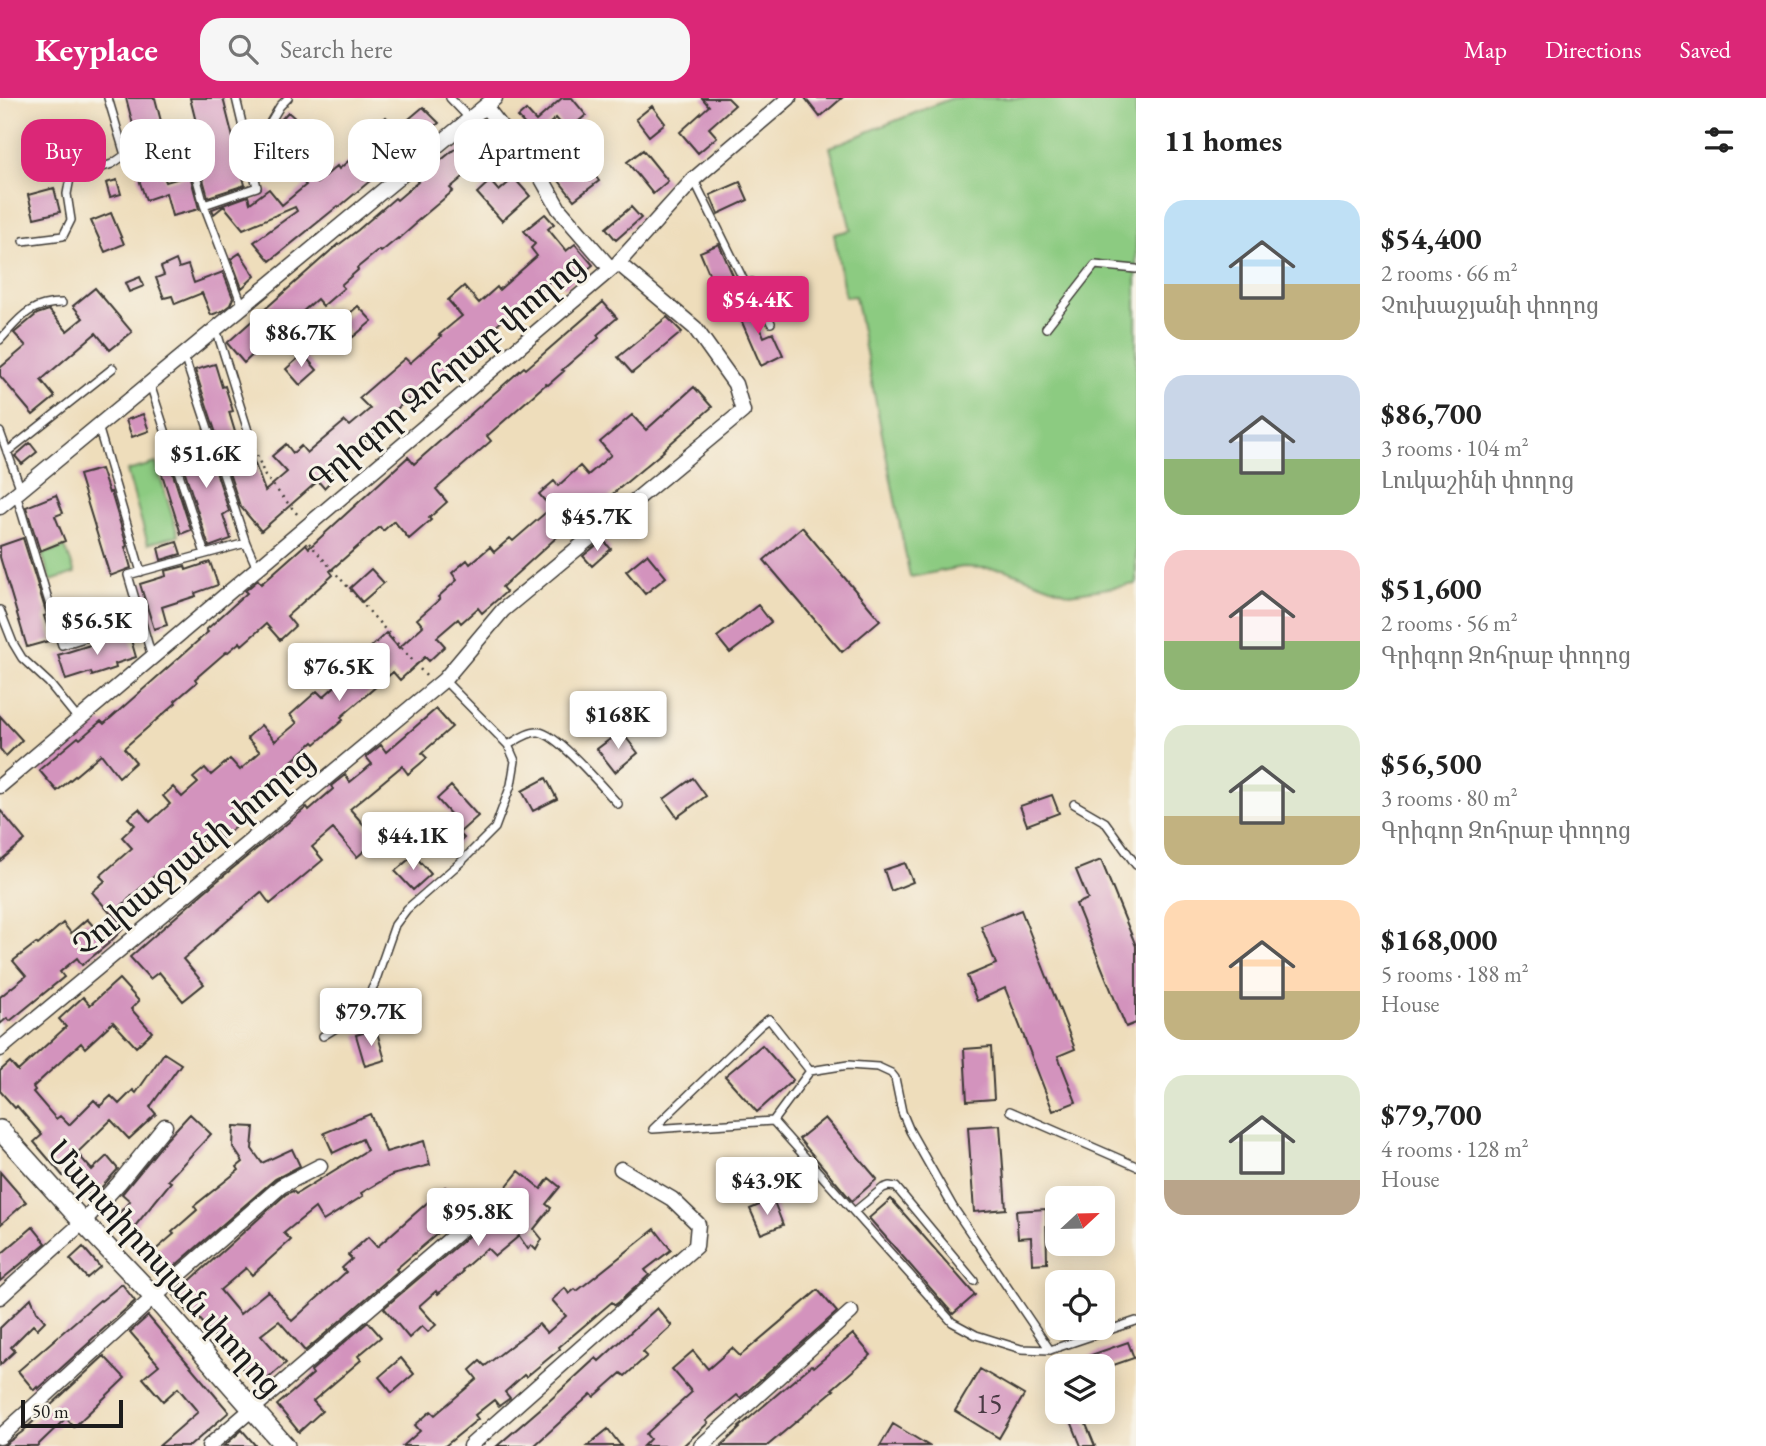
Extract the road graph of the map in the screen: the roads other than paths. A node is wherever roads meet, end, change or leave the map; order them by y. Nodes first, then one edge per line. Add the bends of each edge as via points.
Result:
1 (108, 98) edge
2 (236, 98) edge
3 (288, 98) edge
4 (450, 98) edge
5 (789, 98) edge
6 (490, 102) edge
7 (469, 118) junction
8 (272, 119) edge
9 (120, 138) edge
10 (120, 158) edge
11 (694, 179) junction
12 (198, 182) edge
13 (204, 205) junction
14 (23, 241) dead end
15 (615, 266) junction
16 (1136, 269) edge
17 (62, 303) dead end
18 (243, 307) junction
19 (771, 323) dead end
20 (1046, 328) dead end
21 (216, 329) junction
22 (0, 340) edge
23 (184, 356) junction
24 (113, 368) dead end
25 (150, 384) junction
26 (98, 426) junction
27 (0, 432) edge
28 (249, 434) road end
29 (7, 452) junction
30 (19, 492) junction
31 (0, 507) edge
32 (246, 543) junction
33 (205, 554) junction
34 (257, 569) junction
35 (141, 572) junction
36 (0, 610) edge
37 (140, 621) junction
38 (152, 657) junction
39 (440, 684) junction
40 (78, 719) junction
41 (508, 745) junction
42 (0, 786) edge
43 (618, 804) dead end
44 (1074, 804) dead end
45 (1136, 864) edge
46 (323, 1036) dead end
47 (0, 1049) edge
48 (810, 1071) junction
49 (1010, 1111) dead end
50 (774, 1121) junction
51 (164, 1126) dead end
52 (0, 1130) edge
53 (320, 1166) dead end
54 (1136, 1166) edge
55 (621, 1169) dead end
56 (485, 1209) dead end
57 (854, 1212) junction
58 (83, 1222) junction
59 (974, 1281) dead end
60 (0, 1297) edge
61 (154, 1297) junction
62 (851, 1312) dead end
63 (1136, 1321) edge
64 (1050, 1350) junction
65 (253, 1408) junction
66 (0, 1437) edge
67 (209, 1446) edge
68 (285, 1446) edge
69 (470, 1446) edge
70 (701, 1446) edge

1 - 9 lane
2 - 13 lane via 257,187
3 - 8 lane
4 - 7 lane
5 - 11 street, Գրիգոր Զոհրաբ փողոց
6 - 7 street
6 - 15 street, Չուխաջյանի փողոց via 559,209
7 - 18 street
10 - 14 lane via 70,178 71,220 63,236
11 - 15 street, Գրիգոր Զոհրաբ փողոց
11 - 19 lane via 746,285 752,282
12 - 13 lane
13 - 18 lane
15 - 34 street, Գրիգոր Զոհրաբ փողոց
15 - 39 street, Չուխաջյանի փողոց via 695,328 735,384 743,411 503,610
16 - 20 lane via 1095,265
17 - 22 lane via 25,311
18 - 21 street
21 - 23 street
21 - 28 lane
23 - 25 street
23 - 32 lane
24 - 29 lane
25 - 26 street
25 - 33 lane
26 - 30 street
26 - 35 lane
27 - 29 lane
29 - 30 lane
30 - 31 street
30 - 37 lane via 62,645
32 - 33 lane
32 - 34 lane
33 - 35 lane
34 - 38 street, Գրիգոր Զոհրաբ փողոց
35 - 37 lane via 128,575
36 - 40 lane via 22,658
37 - 38 lane
38 - 40 street, Գրիգոր Զոհրաբ փողոց
39 - 41 lane
39 - 47 street, Չուխաջյանի փողոց
40 - 42 street, Գրիգոր Զոհրաբ փողոց
41 - 43 lane via 537,732 548,735
41 - 46 lane via 515,761 495,828 407,909 395,925 363,1006
44 - 45 lane via 1105,822
48 - 50 lane
48 - 50 lane via 769,1019 653,1129
48 - 64 lane via 848,1065 878,1067 891,1073 910,1131 953,1207
49 - 54 lane
50 - 57 lane
51 - 58 street
52 - 58 street, Մարտիրոսյան փողոց
53 - 61 street via 281,1186
55 - 69 street via 672,1199 698,1224 696,1245
56 - 65 street
57 - 59 lane via 883,1188 896,1187
57 - 64 lane via 952,1322 1021,1349
58 - 60 street
58 - 61 street, Մարտիրոսյան փողոց
61 - 65 street, Մարտիրոսյան փողոց
61 - 66 street
62 - 70 street
63 - 64 lane
65 - 67 street
65 - 68 street, Մարտիրոսյան փողոց

